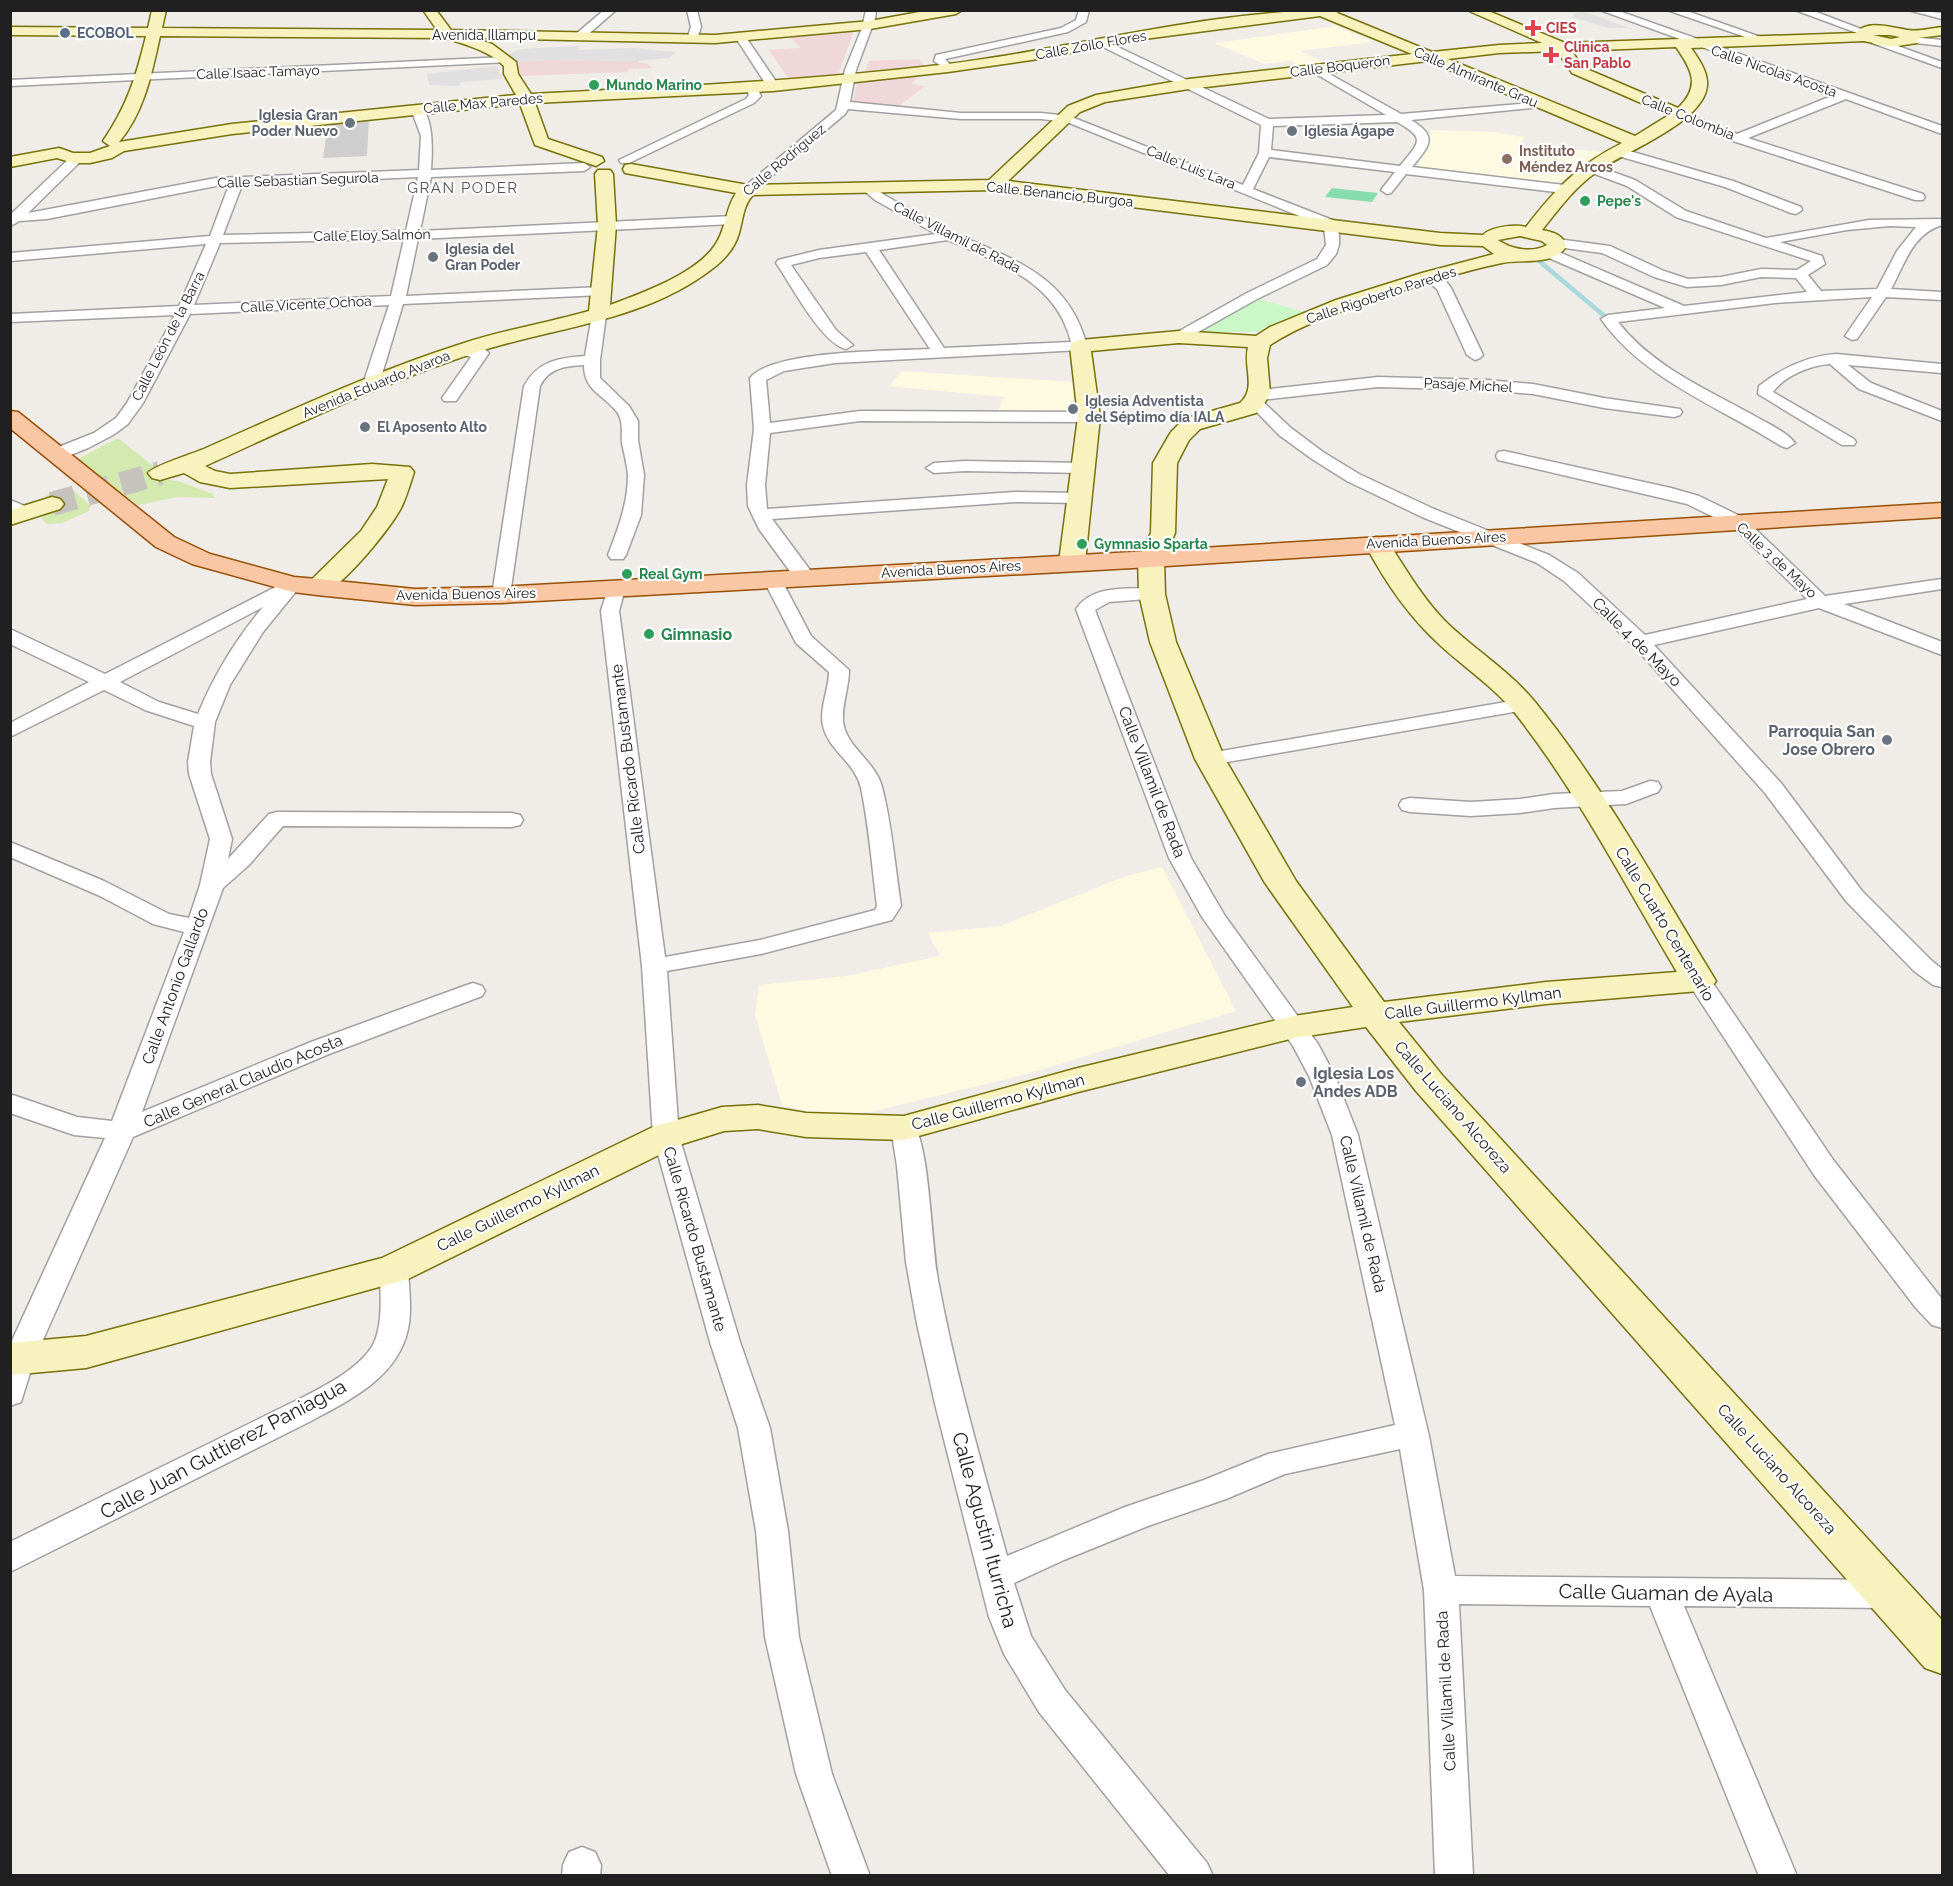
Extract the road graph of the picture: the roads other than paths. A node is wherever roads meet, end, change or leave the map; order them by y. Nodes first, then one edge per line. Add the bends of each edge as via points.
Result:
1 (159, 10) edge
2 (429, 10) edge
3 (611, 10) edge
4 (693, 10) edge
5 (956, 10) edge
6 (1084, 10) edge
7 (1473, 10) edge
8 (1605, 10) edge
9 (1672, 10) edge
10 (1800, 10) edge
11 (1913, 10) edge
12 (1325, 11) edge
13 (1942, 16) edge
14 (1861, 17) dead end
15 (871, 18) edge
16 (155, 30) junction
17 (10, 31) edge
18 (1942, 31) edge
19 (447, 34) junction
20 (1870, 35) junction
21 (580, 36) junction
22 (1910, 37) junction
23 (741, 38) junction
24 (692, 39) junction
25 (1764, 40) junction
26 (1101, 42) junction
27 (1693, 42) junction
28 (1942, 43) edge
29 (1560, 46) junction
30 (1426, 56) junction
31 (506, 60) junction
32 (1942, 65) edge
33 (948, 68) junction
34 (1315, 69) junction
35 (143, 77) junction
36 (848, 78) junction
37 (10, 83) edge
38 (1189, 84) junction
39 (773, 86) junction
40 (752, 87) junction
41 (1846, 96) junction
42 (526, 99) junction
43 (1541, 104) junction
44 (845, 105) junction
45 (417, 109) junction
46 (1682, 115) junction
47 (1063, 118) junction
48 (1399, 118) junction
49 (1267, 123) junction
50 (1942, 130) edge
51 (1737, 138) junction
52 (1634, 142) junction
53 (97, 145) junction
54 (1619, 152) junction
55 (1265, 153) junction
56 (10, 162) edge
57 (628, 165) junction
58 (595, 167) junction
59 (1591, 168) junction
60 (1403, 170) junction
61 (425, 175) junction
62 (237, 181) junction
63 (994, 185) junction
64 (867, 188) junction
65 (1247, 189) junction
66 (1564, 189) junction
67 (748, 190) junction
68 (1387, 190) dead end
69 (1919, 197) dead end
70 (1796, 210) dead end
71 (14, 216) edge
72 (733, 220) junction
73 (1942, 221) edge
74 (1330, 224) junction
75 (1926, 224) junction
76 (607, 225) junction
77 (1531, 232) junction
78 (411, 235) junction
79 (950, 236) junction
80 (216, 239) junction
81 (1488, 241) junction
82 (1768, 241) junction
83 (870, 247) junction
84 (1552, 248) junction
85 (1511, 254) junction
86 (10, 257) edge
87 (1800, 274) junction
88 (1430, 277) junction
89 (602, 291) junction
90 (1883, 292) junction
91 (1817, 295) junction
92 (1942, 296) edge
93 (398, 299) junction
94 (184, 310) junction
95 (1684, 311) junction
96 (599, 315) junction
97 (10, 318) edge
98 (1852, 336) dead end
99 (1179, 337) junction
100 (1260, 342) junction
101 (846, 345) dead end
102 (1080, 346) junction
103 (466, 349) junction
104 (940, 354) junction
105 (1475, 355) dead end
106 (1836, 358) junction
107 (592, 360) junction
108 (1942, 368) edge
109 (371, 384) junction
110 (450, 398) dead end
111 (1258, 399) junction
112 (1792, 409) junction
113 (1674, 412) dead end
114 (1942, 416) edge
115 (10, 417) edge
116 (1089, 417) junction
117 (1762, 424) junction
118 (762, 429) junction
119 (1848, 442) dead end
120 (1787, 443) dead end
121 (57, 454) junction
122 (1504, 456) dead end
123 (187, 465) junction
124 (934, 468) dead end
125 (1084, 468) junction
126 (160, 473) tunnel mouth
127 (1080, 498) junction
128 (52, 504) tunnel mouth
129 (1942, 510) edge
130 (16, 512) edge
131 (761, 514) junction
132 (1738, 522) junction
133 (1492, 537) junction
134 (1377, 544) junction
135 (617, 555) dead end
136 (1151, 559) junction
137 (1072, 562) junction
138 (804, 577) junction
139 (772, 579) junction
140 (1942, 584) edge
141 (305, 585) junction
142 (616, 589) junction
143 (1152, 594) junction
144 (501, 595) junction
145 (1821, 602) junction
146 (10, 635) edge
147 (1641, 642) junction
148 (1942, 650) edge
149 (104, 683) junction
150 (1523, 705) junction
151 (206, 722) junction
152 (10, 731) edge
153 (1210, 759) junction
154 (1650, 787) dead end
155 (1589, 799) junction
156 (1410, 805) dead end
157 (512, 820) dead end
158 (16, 856) edge
159 (212, 885) junction
160 (196, 926) junction
161 (654, 966) junction
162 (1942, 980) edge
163 (1699, 981) junction
164 (473, 991) dead end
165 (1378, 1015) junction
166 (1294, 1027) junction
167 (10, 1103) edge
168 (904, 1128) junction
169 (122, 1131) junction
170 (666, 1136) junction
171 (394, 1269) junction
172 (1937, 1304) edge
173 (13, 1371) edge
174 (1413, 1436) junction
175 (10, 1558) edge
176 (996, 1576) junction
177 (1441, 1590) junction
178 (1662, 1594) junction
179 (1890, 1594) junction
180 (1942, 1653) edge
181 (851, 1875) edge
182 (1194, 1875) edge
183 (1454, 1875) edge
184 (1778, 1875) edge

1 - 16 street
2 - 19 street
3 - 21 street
4 - 24 street via 696,27
5 - 15 street, Avenida Illampu
6 - 33 street via 1082,21 1064,30 940,57 939,61
7 - 29 street
8 - 27 street, Calle Nicolás Acosta
9 - 25 street
10 - 20 street
11 - 13 street
12 - 26 street, Calle Zoilo Flores
12 - 30 street, Calle Almirante Grau
14 - 20 street
15 - 23 street, Avenida Illampu
15 - 36 street
16 - 17 street, Avenida Illampu
16 - 19 street, Avenida Illampu
16 - 35 street
18 - 22 street
19 - 21 street, Avenida Illampu
19 - 31 street via 487,47
20 - 22 street, Calle Boquerón via 1899,43
20 - 25 street, Calle Boquerón
20 - 32 street
21 - 24 street, Avenida Illampu
22 - 28 street
23 - 24 street, Avenida Illampu
23 - 39 street
25 - 27 street, Calle Boquerón
26 - 33 street, Calle Zoilo Flores
26 - 38 street
27 - 29 street, Calle Boquerón
27 - 41 street, Calle Nicolás Acosta
27 - 46 street via 1683,47 1699,73 1700,86
29 - 30 street, Calle Boquerón
29 - 46 street, Calle Colombia via 1577,70
30 - 34 street, Calle Boquerón
30 - 43 street, Calle Almirante Grau
31 - 35 street, Calle Isaac Tamayo
31 - 42 street
33 - 36 street, Calle Zoilo Flores
34 - 38 street, Calle Boquerón
34 - 48 street
35 - 37 street, Calle Isaac Tamayo
35 - 53 street via 120,130
36 - 39 street, Calle Max Paredes
36 - 44 street
38 - 47 street, Calle Boquerón via 1101,98
38 - 49 street
39 - 40 street, Calle Max Paredes
40 - 42 street, Calle Max Paredes
40 - 57 street via 755,96 742,106
41 - 50 street, Calle Nicolás Acosta
41 - 51 street
42 - 45 street, Calle Max Paredes
42 - 58 street via 541,142
43 - 48 street
43 - 52 street, Calle Almirante Grau
44 - 47 street, Calle Luis Lara via 961,116
44 - 67 street, Calle Rodriguez
45 - 53 street, Calle Max Paredes
45 - 61 street via 427,136
46 - 51 street, Calle Colombia
46 - 52 street
47 - 63 street, Calle Boquerón
47 - 65 street, Calle Luis Lara
48 - 49 street
48 - 60 street via 1423,136 1423,145
49 - 55 street
51 - 69 street, Calle Colombia
52 - 54 street
53 - 56 street
53 - 71 street
54 - 59 street
54 - 70 street via 1729,184
55 - 60 street
55 - 65 street
57 - 58 street
57 - 67 street, Calle Benancio Burgoa
58 - 61 street, Calle Sebastian Segurola
58 - 76 street
59 - 66 street
59 - 82 street via 1631,183 1681,214
60 - 66 street
60 - 68 street
61 - 62 street, Calle Sebastian Segurola
61 - 78 street
62 - 71 street, Calle Sebastian Segurola via 192,186 47,216
62 - 80 street, Calle León de la Barra
63 - 64 street, Calle Benancio Burgoa
63 - 74 street, Calle Benancio Burgoa
64 - 67 street, Calle Benancio Burgoa
64 - 79 street, Calle Villamil de Rada
65 - 74 street, Calle Luis Lara
66 - 77 street
67 - 72 street, Calle Rodriguez via 740,195
72 - 76 street, Calle Eloy Salmón
72 - 96 street, Calle Rodriguez via 722,249 696,272 632,305
73 - 75 street
74 - 81 street, Calle Benancio Burgoa via 1440,239
74 - 99 street via 1335,236 1330,253 1322,262
75 - 82 street via 1901,222
75 - 90 street via 1892,269
76 - 78 street, Calle Eloy Salmón
76 - 89 street
77 - 81 street via 1501,232
77 - 84 street via 1548,237
78 - 80 street, Calle Eloy Salmón
78 - 93 street
79 - 83 street
79 - 102 street, Calle Villamil de Rada via 1003,259 1050,290 1072,315
80 - 86 street, Calle Eloy Salmón
80 - 94 street, Calle León de la Barra
81 - 85 street
82 - 87 street via 1817,259 1818,264
83 - 101 street via 783,263 831,333
83 - 104 street
84 - 85 street, Calle Rigoberto Paredes
84 - 87 street via 1605,249 1687,283 1761,273
84 - 95 street
85 - 88 street, Calle Rigoberto Paredes
87 - 91 street
88 - 100 street, Calle Rigoberto Paredes via 1297,322
88 - 105 street via 1444,288
89 - 93 street, Calle Vicente Ochoa
89 - 96 street
90 - 91 street
90 - 92 street
90 - 98 street
91 - 95 street
93 - 94 street, Calle Vicente Ochoa
93 - 109 street
94 - 97 street, Calle Vicente Ochoa
94 - 121 street, Calle León de la Barra via 156,366 122,420 102,435
95 - 117 street via 1608,319 1638,352 1680,380
96 - 103 street, Avenida Eduardo Avaroa
96 - 107 street
99 - 100 street
99 - 102 street
100 - 111 street
102 - 104 street
102 - 116 street, Calle Villamil de Rada
103 - 109 street, Avenida Eduardo Avaroa
103 - 110 street via 482,353
104 - 118 street via 859,355 780,367 758,378
106 - 108 street
106 - 112 street via 1812,362 1765,389 1766,394
106 - 114 street via 1865,386
107 - 135 street via 592,378 630,421 635,491 632,515
107 - 144 street via 567,362 536,375
109 - 123 street, Avenida Eduardo Avaroa
111 - 113 street, Pasaje Michel via 1378,382 1487,384
111 - 133 street, Calle 4 de Mayo via 1289,434 1346,475
111 - 136 street, Calle Luciano Alcoreza via 1248,408 1192,424 1179,436 1165,463 1163,534
112 - 117 street via 1790,417
112 - 119 street
115 - 121 main road, Avenida Buenos Aires
116 - 118 street via 860,416
116 - 125 street, Calle Villamil de Rada
117 - 120 street
118 - 131 street via 756,485
121 - 141 main road, Avenida Buenos Aires via 165,542 201,559
122 - 132 street, Calle 3 de Mayo via 1677,494
123 - 126 street, Avenida Eduardo Avaroa
123 - 141 street, Calle Antonio Gallardo via 208,477 230,481 402,472 391,505 375,531 350,558
124 - 125 street
125 - 127 street, Calle Villamil de Rada
127 - 131 street via 1015,497
127 - 137 street, Calle Villamil de Rada
128 - 130 street
129 - 132 main road, Avenida Buenos Aires
131 - 138 street
132 - 133 main road, Avenida Buenos Aires
132 - 145 street, Calle 3 de Mayo
133 - 134 main road, Avenida Buenos Aires
133 - 147 street, Calle 4 de Mayo via 1543,559 1571,577
134 - 136 main road, Avenida Buenos Aires
134 - 150 street, Calle Cuarto Centenario via 1409,597 1459,649
136 - 137 main road, Avenida Buenos Aires
136 - 143 street, Calle Luciano Alcoreza
137 - 138 main road, Avenida Buenos Aires
138 - 139 main road, Avenida Buenos Aires
139 - 142 main road, Avenida Buenos Aires
139 - 161 street via 803,639 839,670 832,719 838,742 860,763 871,785 889,906 884,915 761,947
140 - 145 street
141 - 144 main road, Avenida Buenos Aires via 415,597
141 - 149 street
141 - 151 street, Calle Antonio Gallardo via 255,629 220,685
142 - 144 main road, Avenida Buenos Aires
142 - 161 street, Calle Ricardo Bustamante via 610,611
143 - 153 street, Calle Luciano Alcoreza via 1163,642
143 - 166 street, Calle Villamil de Rada via 1100,599 1085,609 1180,858 1214,917
145 - 147 street
145 - 148 street, Calle 3 de Mayo
146 - 149 street
147 - 162 street, Calle 4 de Mayo via 1773,788 1854,896
149 - 151 street via 175,716
149 - 152 street
150 - 153 street
150 - 155 street, Calle Cuarto Centenario
151 - 159 street, Calle Antonio Gallardo via 200,774 221,839
153 - 165 street, Calle Luciano Alcoreza via 1281,883
154 - 155 street via 1626,797
155 - 156 street via 1471,809
155 - 163 street, Calle Cuarto Centenario
157 - 159 street via 277,819 241,860
158 - 160 street via 109,892 161,920
159 - 160 street, Calle Antonio Gallardo
160 - 169 street, Calle Antonio Gallardo
161 - 170 street, Calle Ricardo Bustamante
163 - 165 street, Calle Guillermo Kyllman via 1546,993
163 - 172 street, Calle Cuarto Centenario via 1824,1168
164 - 169 street, Calle General Claudio Acosta via 320,1048
165 - 166 street, Calle Guillermo Kyllman
165 - 179 street, Calle Luciano Alcoreza via 1429,1083
166 - 168 street, Calle Guillermo Kyllman
166 - 174 street, Calle Villamil de Rada via 1322,1076 1345,1135
167 - 169 street, Calle General Claudio Acosta via 74,1126
168 - 170 street, Calle Guillermo Kyllman via 806,1125 749,1118 722,1119
168 - 176 street, Calle Agustin Iturricha via 911,1157 923,1280
169 - 173 street, Calle Antonio Gallardo
170 - 171 street, Calle Guillermo Kyllman
170 - 181 street, Calle Ricardo Bustamante via 754,1428 772,1531 782,1636 814,1774
171 - 173 street, Calle Guillermo Kyllman
171 - 175 street, Calle Juan Guttierez Paniagua via 391,1341 366,1372 301,1412
174 - 176 street via 1279,1462 1215,1490 1084,1537
174 - 177 street, Calle Villamil de Rada
176 - 182 street, Calle Agustin Iturricha via 1016,1643 1052,1701
177 - 178 street, Calle Guaman de Ayala
177 - 183 street, Calle Villamil de Rada
178 - 179 street, Calle Guaman de Ayala
178 - 184 street
179 - 180 street, Calle Luciano Alcoreza

